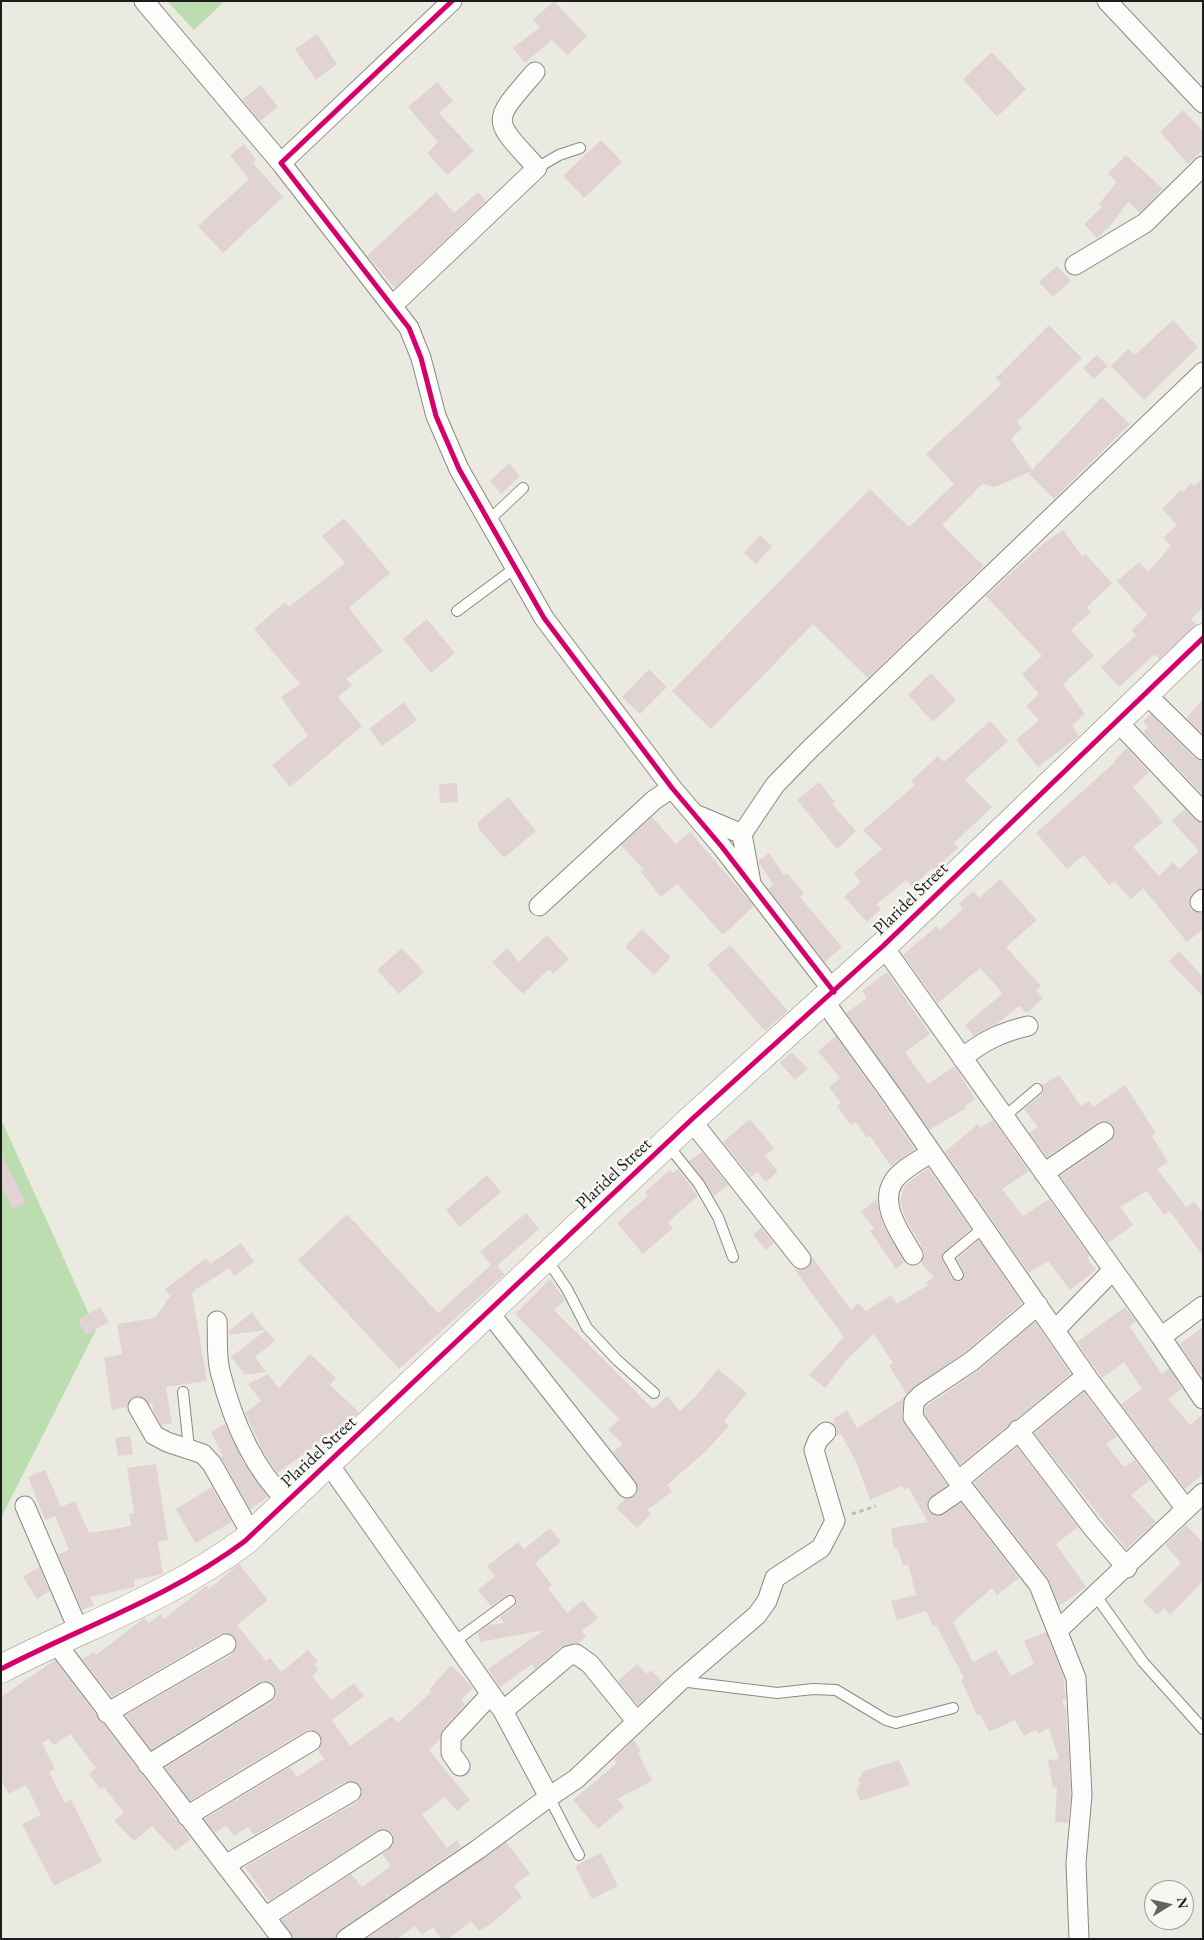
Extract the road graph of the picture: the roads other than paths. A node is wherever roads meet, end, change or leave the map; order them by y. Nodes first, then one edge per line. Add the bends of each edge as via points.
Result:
1 (144, 1) edge
2 (452, 1) edge
3 (1106, 1) edge
4 (535, 72) dead end
5 (1203, 103) edge
6 (580, 148) dead end
7 (520, 149) junction
8 (281, 163) junction
9 (1203, 166) edge
10 (537, 168) junction
11 (516, 188) junction
12 (1075, 265) dead end
13 (392, 306) junction
14 (1203, 372) edge
15 (523, 488) dead end
16 (488, 521) junction
17 (515, 568) junction
18 (457, 610) dead end
19 (1203, 638) edge
20 (1144, 693) junction
21 (1116, 720) junction
22 (1203, 750) edge
23 (672, 788) junction
24 (1203, 812) edge
25 (693, 814) junction
26 (742, 834) junction
27 (752, 887) junction
28 (539, 906) dead end
29 (883, 946) junction
30 (829, 996) junction
31 (1028, 1026) dead end
32 (962, 1058) junction
33 (1037, 1089) dead end
34 (1004, 1117) junction
35 (691, 1120) junction
36 (1104, 1132) dead end
37 (666, 1143) junction
38 (930, 1153) junction
39 (1044, 1174) junction
40 (983, 1228) junction
41 (913, 1255) dead end
42 (733, 1257) dead end
43 (545, 1258) junction
44 (801, 1259) dead end
45 (1113, 1270) junction
46 (958, 1275) dead end
47 (1038, 1305) junction
48 (1203, 1306) edge
49 (488, 1311) junction
50 (217, 1321) dead end
51 (1054, 1330) junction
52 (1161, 1337) junction
53 (1087, 1377) junction
54 (183, 1392) dead end
55 (654, 1393) dead end
56 (1203, 1400) edge
57 (138, 1407) dead end
58 (1018, 1430) junction
59 (826, 1432) dead end
60 (189, 1448) junction
61 (328, 1463) junction
62 (960, 1484) junction
63 (626, 1488) dead end
64 (1203, 1494) edge
65 (287, 1501) junction
66 (938, 1505) dead end
67 (25, 1506) dead end
68 (1186, 1509) junction
69 (252, 1535) junction
70 (1127, 1568) junction
71 (1096, 1596) junction
72 (510, 1600) dead end
73 (1057, 1631) junction
74 (67, 1636) junction
75 (454, 1642) junction
76 (226, 1644) dead end
77 (1, 1669) edge
78 (680, 1681) junction
79 (265, 1692) dead end
80 (491, 1694) junction
81 (953, 1708) dead end
82 (503, 1711) junction
83 (107, 1713) junction
84 (637, 1722) junction
85 (1203, 1729) edge
86 (311, 1741) dead end
87 (148, 1765) junction
88 (460, 1766) dead end
89 (351, 1792) dead end
90 (549, 1797) junction
91 (187, 1816) junction
92 (383, 1840) dead end
93 (579, 1855) dead end
94 (225, 1865) junction
95 (265, 1917) junction
96 (282, 1939) edge
97 (346, 1939) edge
98 (1079, 1939) edge

1 - 8 street
2 - 8 street
3 - 5 street
4 - 7 street via 505,107 501,119 505,131
6 - 10 lane via 559,154
7 - 10 street
7 - 11 street
8 - 13 street
9 - 12 street via 1145,222
10 - 11 street
11 - 13 street
13 - 16 street via 408,328 421,358 436,416 459,469
14 - 26 street via 810,749 775,785
15 - 16 lane
16 - 17 street
17 - 18 lane
17 - 23 street via 544,618
19 - 20 street, Plaridel Street
20 - 21 street, Plaridel Street
20 - 22 street
21 - 24 street
21 - 29 street, Plaridel Street
23 - 25 street
23 - 28 street via 654,800
25 - 26 street
25 - 27 street
26 - 27 street
27 - 30 street
29 - 30 street, Plaridel Street
29 - 32 street
30 - 35 street, Plaridel Street
30 - 38 street
31 - 32 street via 996,1035 978,1044
32 - 34 street
33 - 34 lane
34 - 39 street
35 - 37 street, Plaridel Street
35 - 44 street
36 - 39 street
37 - 42 lane via 699,1184 718,1217
37 - 43 street, Plaridel Street
38 - 40 street
38 - 41 street via 894,1181 888,1194 894,1223
39 - 45 street
40 - 46 lane via 950,1255 948,1259
40 - 47 street
43 - 49 street, Plaridel Street
43 - 55 lane via 567,1289 587,1328
45 - 51 street
45 - 52 street
47 - 51 street
47 - 62 street via 972,1361 914,1402 913,1416
48 - 52 street
49 - 61 street, Plaridel Street
49 - 63 street
50 - 65 street via 220,1369 233,1419 268,1483
51 - 53 street
52 - 56 street
53 - 58 street
53 - 68 street
54 - 60 lane
57 - 60 street via 154,1435
58 - 62 street
58 - 70 street
59 - 78 street via 814,1450 835,1521 820,1548 775,1578 768,1601 757,1615
60 - 69 street via 212,1464
61 - 65 street, Plaridel Street
61 - 75 street
62 - 66 street
62 - 73 street via 1039,1585
64 - 68 street
65 - 69 street, Plaridel Street
67 - 74 street
68 - 70 street
69 - 74 street, Plaridel Street via 215,1564
70 - 71 street
71 - 73 street
71 - 85 lane via 1143,1662
72 - 75 lane
73 - 98 street via 1076,1678 1082,1795 1076,1863
74 - 77 street, Plaridel Street
74 - 83 street
75 - 80 street
76 - 83 street
78 - 81 lane via 777,1693 836,1690 896,1723
78 - 84 street
79 - 87 street
80 - 82 street
80 - 88 street via 451,1737 451,1753
82 - 84 street via 568,1656 576,1654 590,1664
82 - 90 street
83 - 87 street
84 - 90 street via 576,1779
86 - 91 street
87 - 91 street
89 - 94 street
90 - 93 lane
90 - 97 street
91 - 94 street
92 - 95 street
94 - 95 street
95 - 96 street

